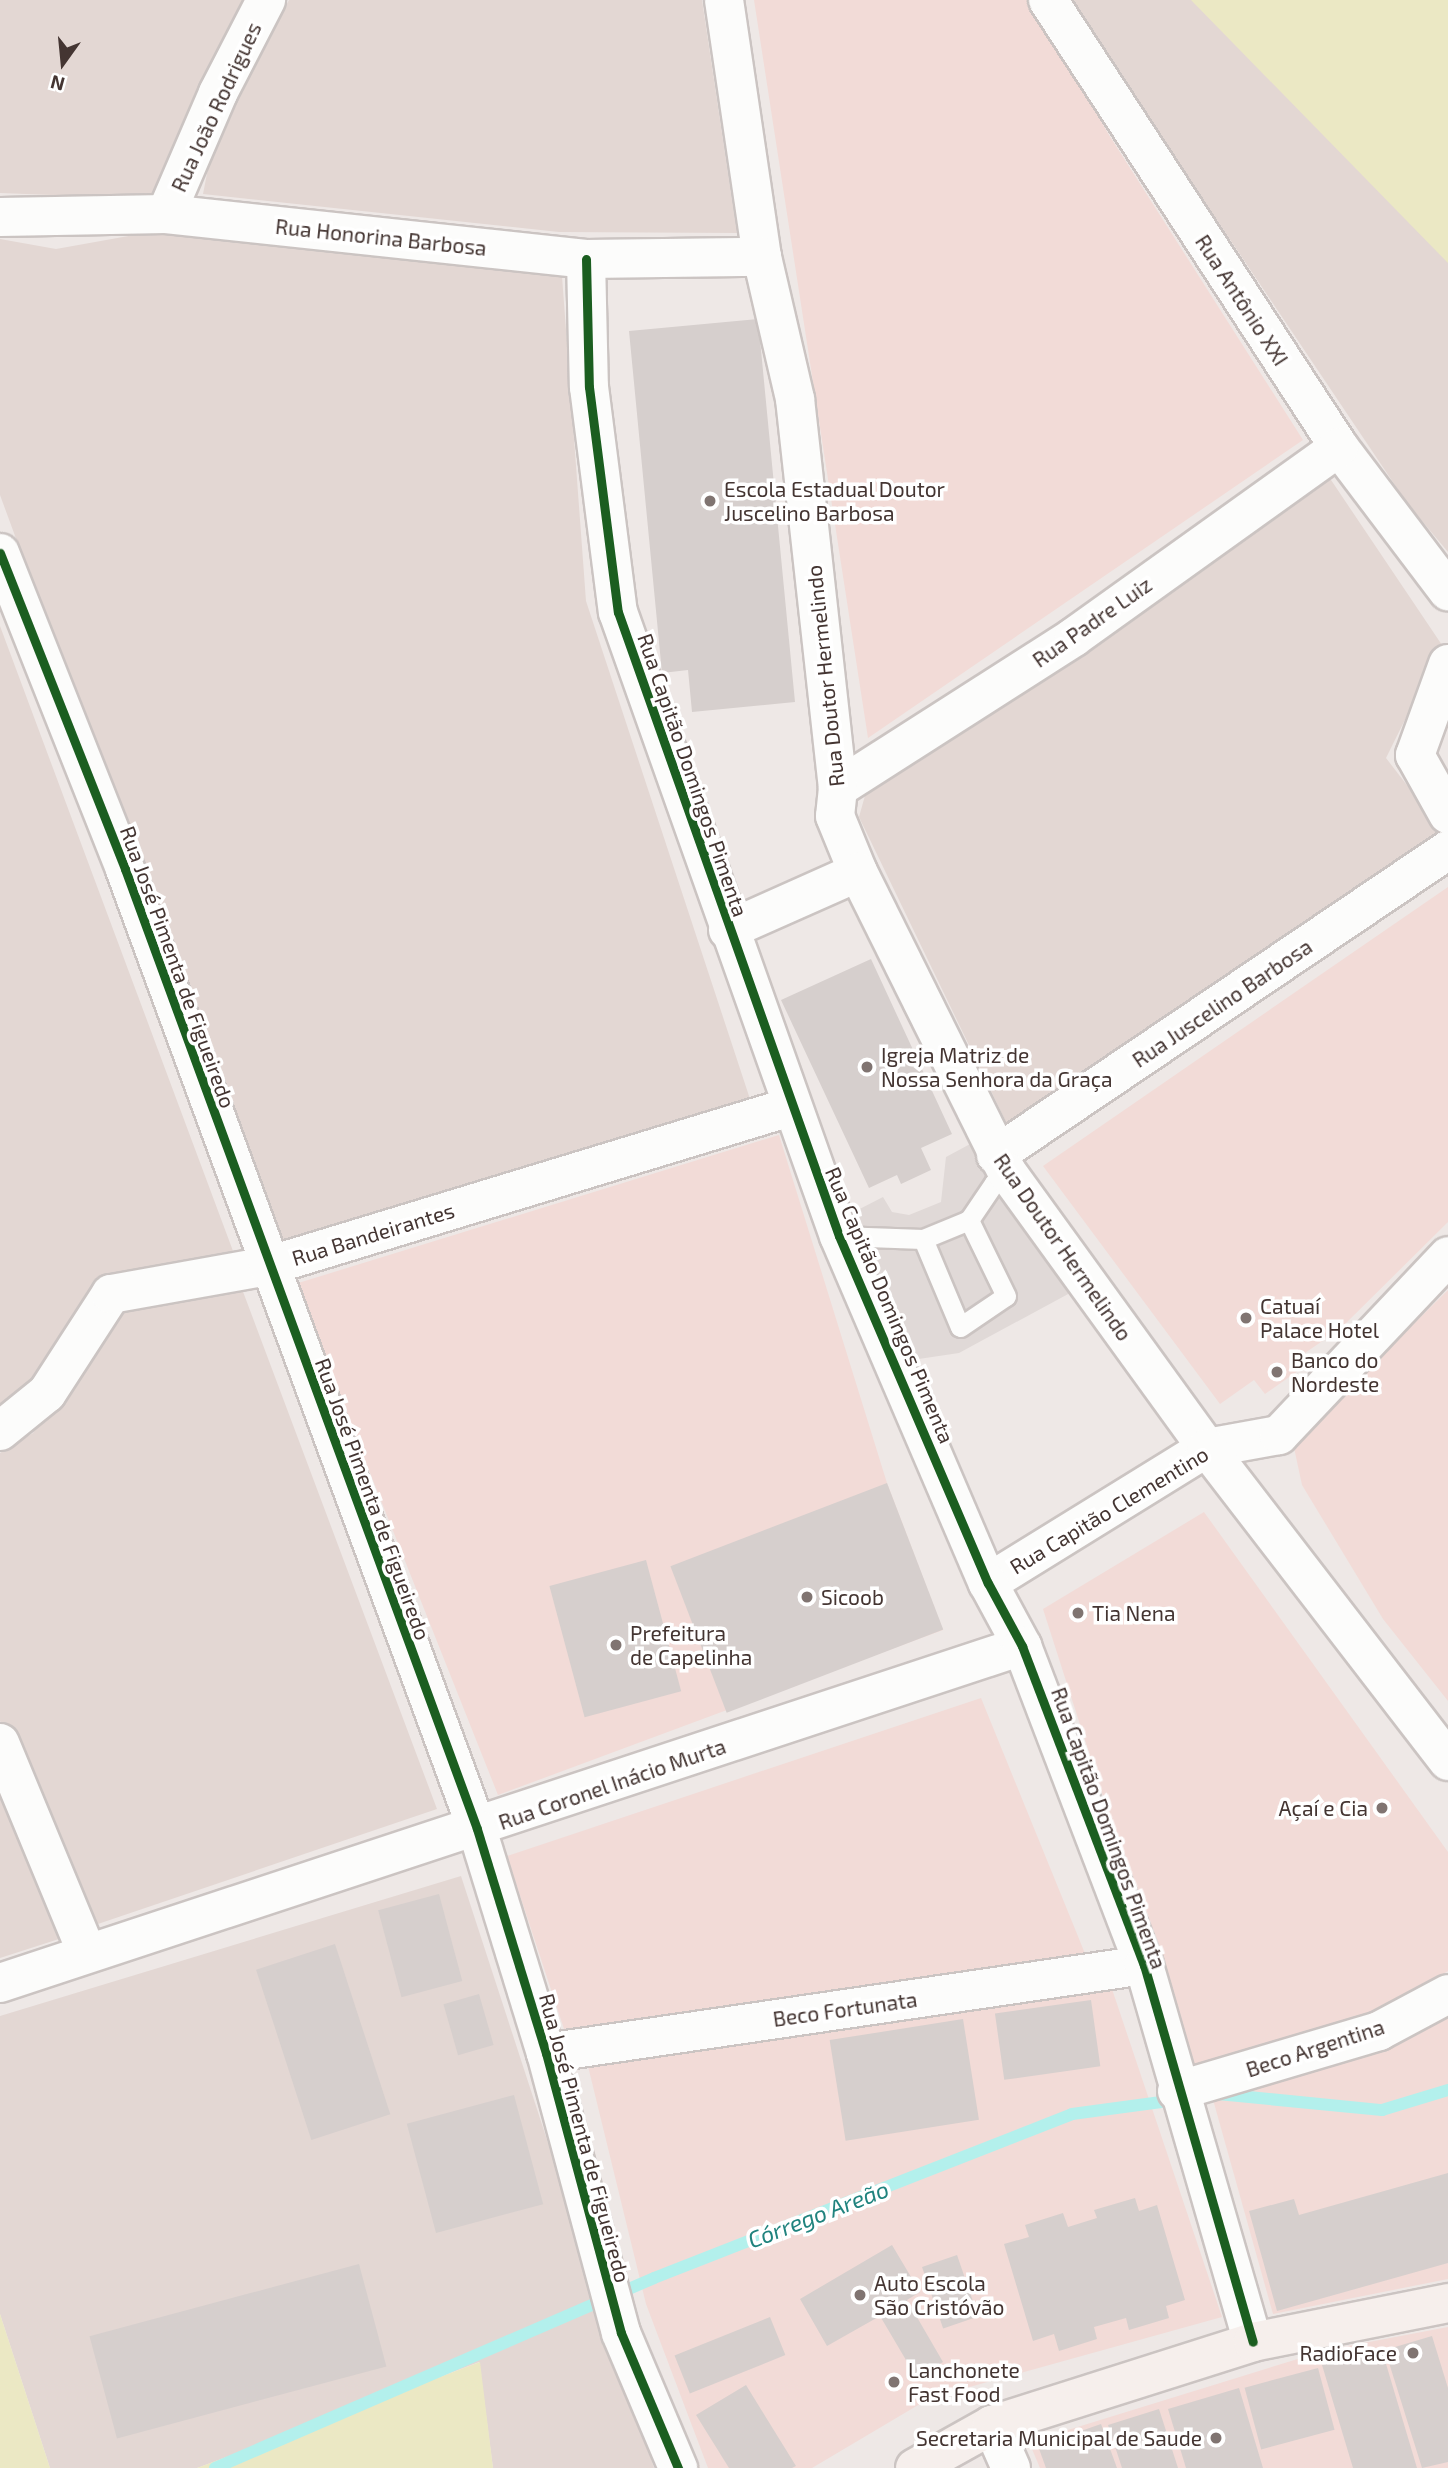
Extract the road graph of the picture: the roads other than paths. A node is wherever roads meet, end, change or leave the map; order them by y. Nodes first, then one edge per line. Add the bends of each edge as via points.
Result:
1 (266, 0) edge
2 (724, 0) edge
3 (1048, 0) edge
4 (166, 214) junction
5 (0, 217) edge
6 (762, 257) junction
7 (586, 260) junction
8 (1339, 447) junction
9 (0, 553) edge
10 (1448, 591) edge
11 (1448, 664) edge
12 (838, 788) junction
13 (1448, 814) edge
14 (1448, 850) edge
15 (858, 872) junction
16 (728, 930) junction
17 (790, 1107) junction
18 (1002, 1164) junction
19 (969, 1220) junction
20 (839, 1236) junction
21 (923, 1239) junction
22 (1448, 1256) edge
23 (268, 1266) junction
24 (4, 1428) edge
25 (1207, 1448) junction
26 (988, 1583) junction
27 (1022, 1646) junction
28 (0, 1743) edge
29 (1448, 1761) edge
30 (477, 1829) junction
31 (87, 1953) junction
32 (1143, 1965) junction
33 (0, 1983) edge
34 (1448, 1994) edge
35 (546, 2053) junction
36 (1181, 2103) junction
37 (1448, 2303) edge
38 (1253, 2342) junction
39 (992, 2425) junction
40 (678, 2468) edge
41 (915, 2468) edge
42 (1010, 2468) edge

1 - 4 street, Rua João Rodrigues via 218,93
2 - 6 street, Rua Doutor Hermelindo
3 - 8 street, Rua Antônio XXI
4 - 5 street, Rua Honorina Barbosa
4 - 7 street, Rua Honorina Barbosa
6 - 7 street, Rua Honorina Barbosa
6 - 12 street, Rua Doutor Hermelindo via 795,399
7 - 16 street, Rua Capitão Domingos Pimenta via 589,387 618,612
8 - 10 street, Rua Antônio XXI
8 - 12 street, Rua Padre Luiz via 1074,637
9 - 23 street, Rua José Pimenta de Figueiredo via 125,869
11 - 13 street via 1415,755
12 - 15 street, Rua Doutor Hermelindo via 835,816
14 - 18 street, Rua Juscelino Barbosa
15 - 16 street
15 - 18 street, Rua Doutor Hermelindo
16 - 17 street, Rua Capitão Domingos Pimenta
17 - 20 street, Rua Capitão Domingos Pimenta
17 - 23 street, Rua Bandeirantes
18 - 19 lane
18 - 25 street, Rua Doutor Hermelindo
19 - 21 lane
19 - 21 lane via 1006,1296 960,1327
20 - 21 lane
20 - 26 street, Rua Capitão Domingos Pimenta
22 - 25 street, Rua Capitão Clementino via 1279,1435
23 - 24 street, Rua Bandeirantes via 110,1294 47,1392
23 - 30 street, Rua José Pimenta de Figueiredo
25 - 26 street, Rua Capitão Clementino
25 - 29 street, Rua Doutor Hermelindo
26 - 27 street, Rua Capitão Domingos Pimenta
27 - 30 street, Rua Coronel Inácio Murta
27 - 32 street, Rua Capitão Domingos Pimenta
28 - 31 street
30 - 31 street, Rua Coronel Inácio Murta
30 - 35 street, Rua José Pimenta de Figueiredo
31 - 33 street, Rua Coronel Inácio Murta
32 - 35 street, Beco Fortunata
32 - 36 street, Rua Capitão Domingos Pimenta
34 - 36 street, Beco Argentina via 1379,2031
35 - 40 street, Rua José Pimenta de Figueiredo via 621,2333
36 - 38 street, Rua Capitão Domingos Pimenta
37 - 38 main road
38 - 39 main road
39 - 41 main road
39 - 42 street

